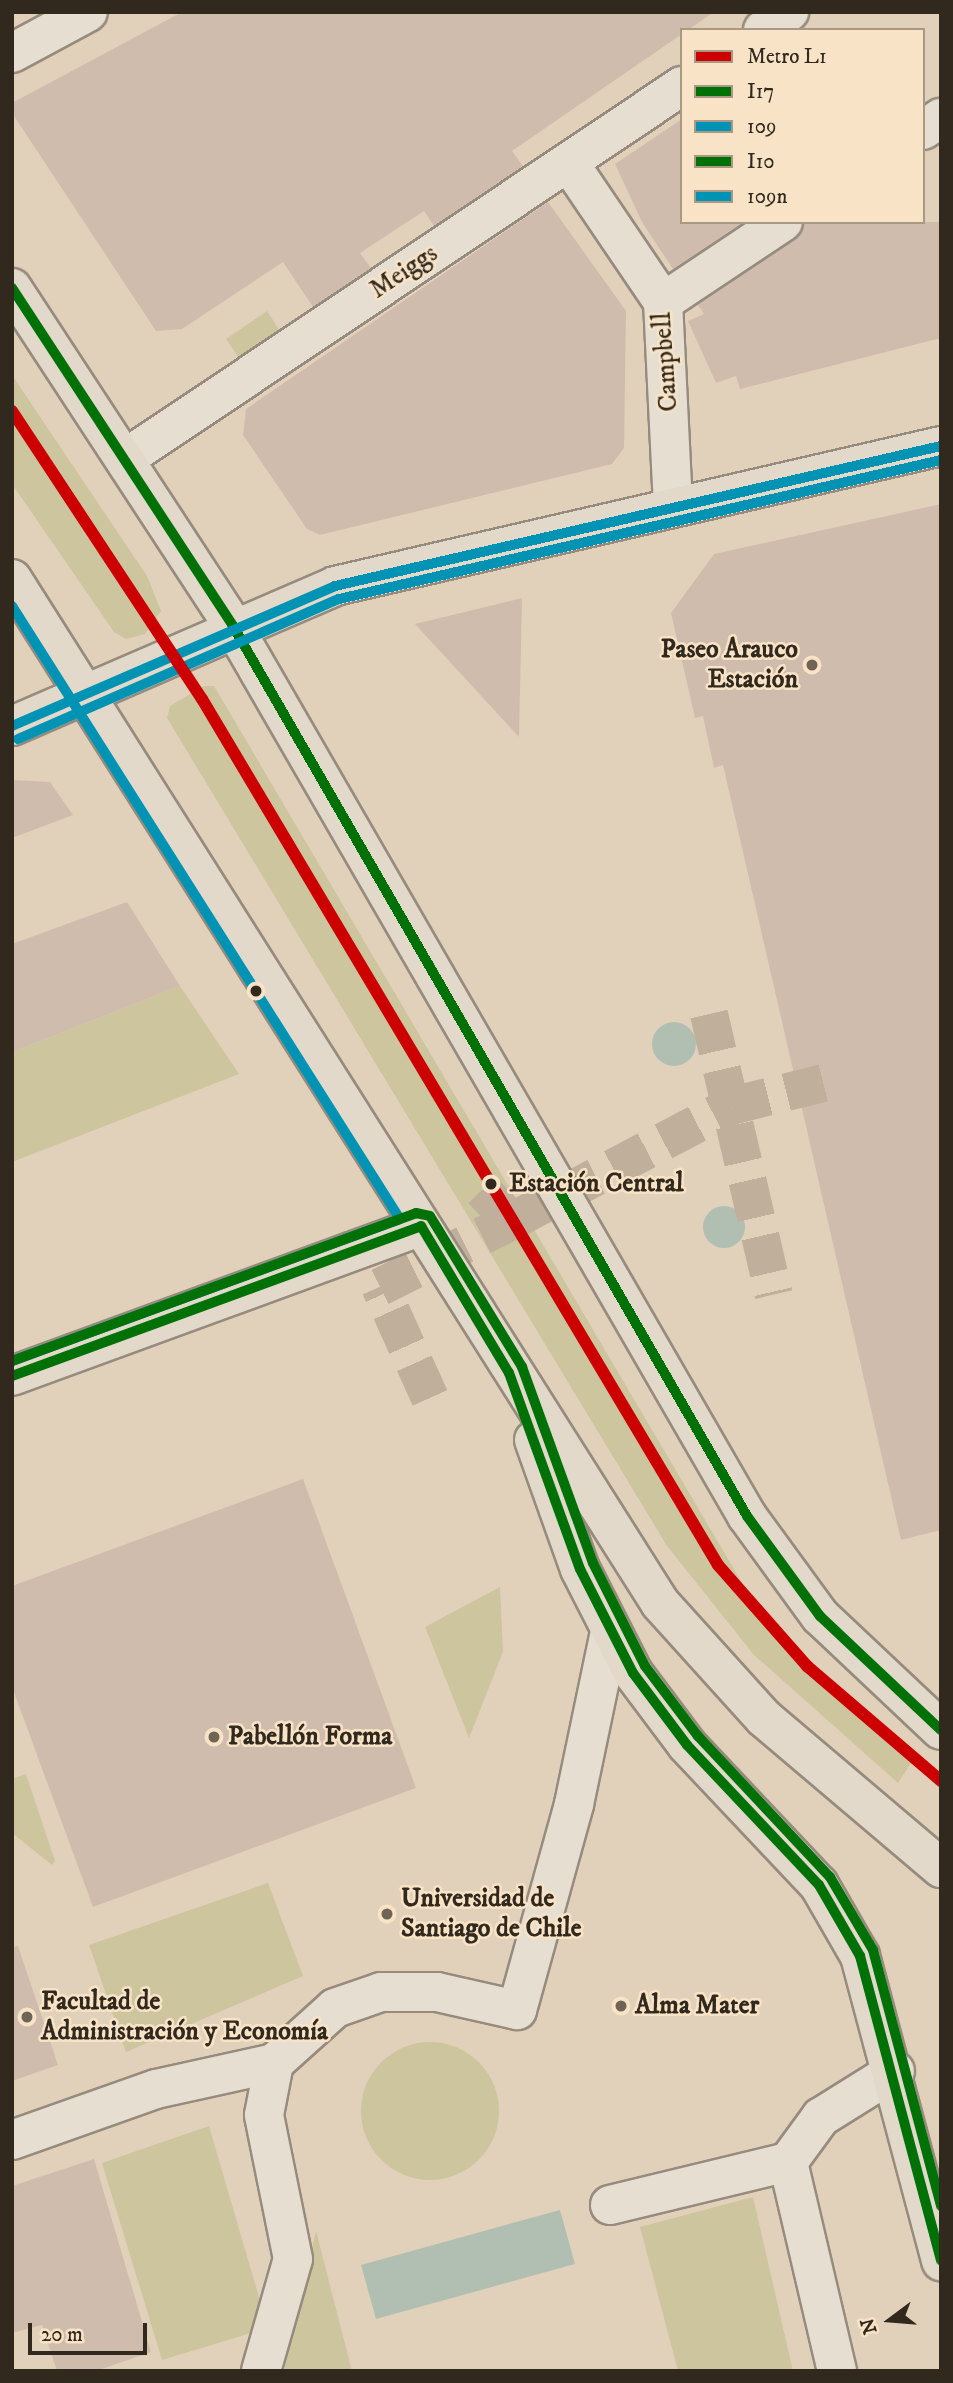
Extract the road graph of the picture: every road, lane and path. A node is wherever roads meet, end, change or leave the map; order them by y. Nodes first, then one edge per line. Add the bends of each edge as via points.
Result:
1 (88, 12) edge
2 (789, 12) edge
3 (766, 28) edge
4 (12, 53) edge
5 (680, 87) edge
6 (941, 118) edge
7 (925, 129) edge
8 (569, 163) junction
9 (780, 224) edge
10 (12, 288) edge
11 (663, 302) junction
12 (941, 446) edge
13 (126, 458) junction
14 (673, 506) junction
15 (12, 579) edge
16 (233, 626) junction
17 (87, 692) junction
18 (12, 726) edge
19 (421, 1226) junction
20 (509, 1373) junction
21 (12, 1376) edge
22 (610, 1631) junction
23 (941, 1730) edge
24 (941, 1868) edge
25 (274, 2063) junction
26 (895, 2071) junction
27 (12, 2140) edge
28 (789, 2162) junction
29 (610, 2205) dead end
30 (941, 2261) edge
31 (261, 2371) edge
32 (837, 2371) edge

1 - 4 street
2 - 3 street
5 - 8 street, Meiggs
6 - 7 street
8 - 11 street, Campbell
8 - 13 street, Meiggs
9 - 11 street
10 - 13 main road
11 - 14 street, Campbell
12 - 14 main road
13 - 16 main road
14 - 16 main road via 389,570
15 - 17 main road
16 - 17 main road
16 - 23 main road via 747,1516 820,1616
17 - 18 main road
17 - 19 main road
19 - 20 main road
19 - 21 main road
20 - 22 main road via 580,1569
20 - 24 main road via 688,1638 764,1718
22 - 25 street via 573,1804 517,2010 437,1992 381,1992 335,2008
22 - 26 main road via 687,1745 796,1859 838,1914 869,1979
25 - 27 street via 156,2088
25 - 31 street via 264,2115 293,2259
26 - 28 street via 821,2117
26 - 30 main road
28 - 29 street
28 - 32 street

